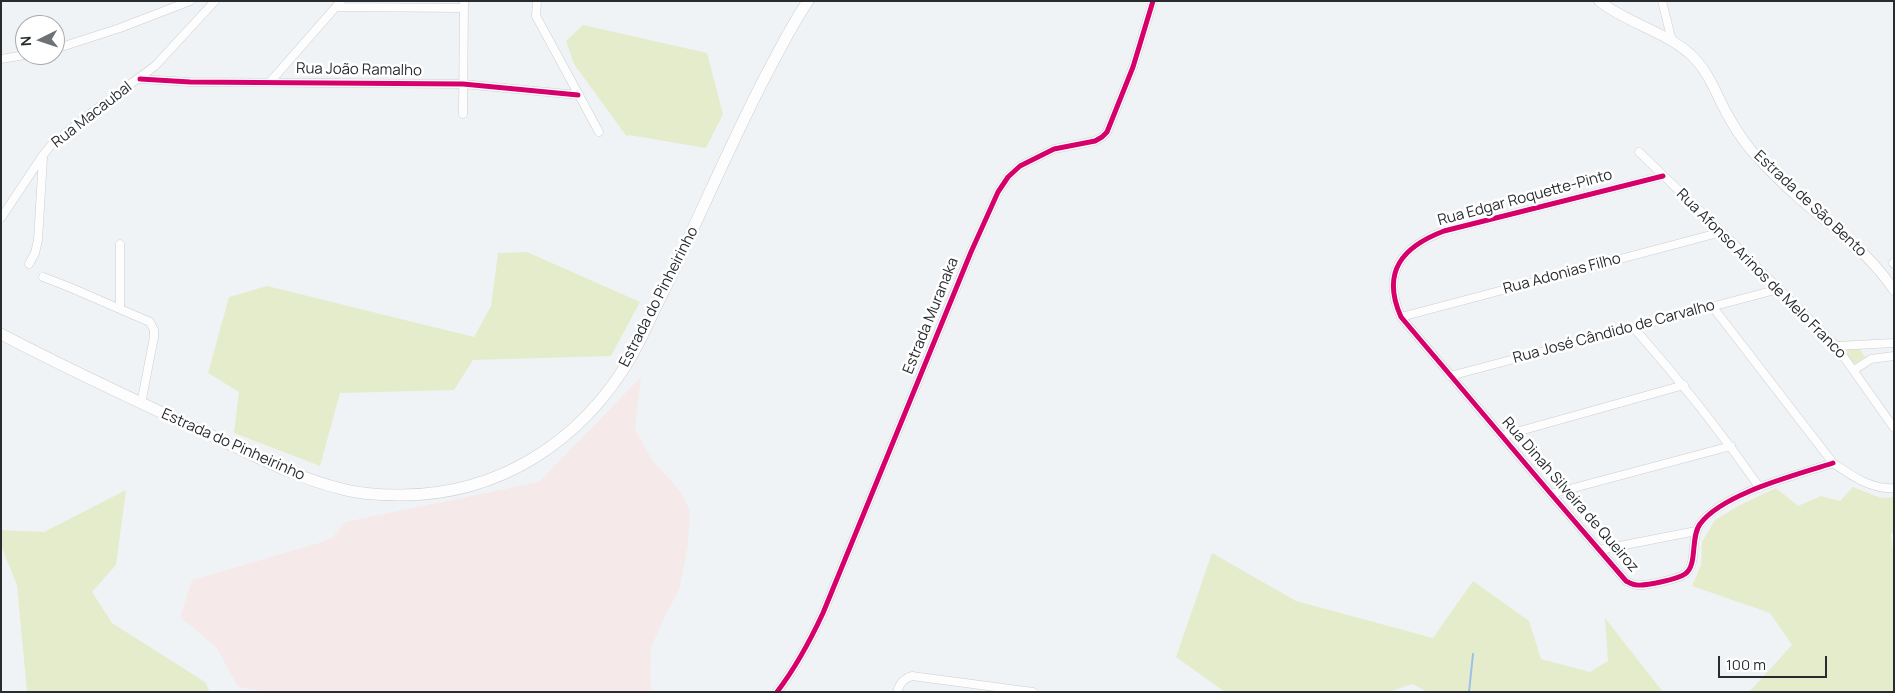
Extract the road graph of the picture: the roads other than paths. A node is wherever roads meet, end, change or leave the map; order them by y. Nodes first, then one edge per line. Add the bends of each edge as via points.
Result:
1 (190, 1) edge
2 (215, 1) edge
3 (537, 1) edge
4 (808, 1) edge
5 (1153, 1) edge
6 (1599, 1) edge
7 (1662, 1) edge
8 (339, 4) edge
9 (464, 5) edge
10 (1672, 41) junction
11 (65, 46) edge
12 (15, 57) edge
13 (1, 59) edge
14 (140, 79) junction
15 (270, 82) junction
16 (463, 84) junction
17 (578, 95) junction
18 (463, 114) dead end
19 (599, 132) dead end
20 (1639, 152) dead end
21 (43, 155) junction
22 (1663, 176) junction
23 (1, 218) edge
24 (1722, 232) junction
25 (120, 244) dead end
26 (29, 264) dead end
27 (43, 277) dead end
28 (1779, 289) junction
29 (1894, 290) edge
30 (1712, 306) junction
31 (120, 309) junction
32 (1401, 316) junction
33 (1634, 328) junction
34 (1, 334) edge
35 (1894, 343) edge
36 (1863, 345) junction
37 (1836, 346) junction
38 (1894, 356) edge
39 (1871, 359) junction
40 (1854, 370) junction
41 (1450, 376) junction
42 (1684, 385) junction
43 (142, 404) junction
44 (1894, 428) edge
45 (1502, 436) junction
46 (1731, 446) junction
47 (1834, 462) junction
48 (1760, 488) junction
49 (1894, 488) edge
50 (1551, 494) junction
51 (1696, 531) junction
52 (1599, 550) junction
53 (777, 692) edge
54 (897, 692) edge
55 (1033, 692) edge

1 - 11 street
2 - 14 street, Rua Macaubal via 175,47
3 - 17 street via 536,16
4 - 43 main road, Estrada do Pinheirinho via 746,115 632,355 604,398 560,441 524,464 475,485 428,494 388,495 344,490 289,473
5 - 53 street, Estrada Muranaka via 1133,67 1107,132 1095,141 1054,150 1020,166 998,192 810,642
6 - 10 street, Estrada de São Bento via 1622,17
7 - 10 street
8 - 9 street
8 - 15 street
9 - 16 street
10 - 29 street, Estrada de São Bento via 1699,63 1738,132 1764,165 1851,240
12 - 13 street
14 - 15 street, Rua João Ramalho
14 - 21 street, Rua Macaubal via 64,133
15 - 16 street, Rua João Ramalho
16 - 17 street, Rua João Ramalho
16 - 18 street
17 - 19 street
20 - 22 street, Rua Afonso Arinos de Melo Franco
21 - 23 street, Rua Macaubal
21 - 26 street via 38,240
22 - 24 street, Rua Afonso Arinos de Melo Franco
22 - 32 street, Rua Edgar Roquette-Pinto via 1428,238 1408,251 1396,272 1394,293
24 - 28 street, Rua Afonso Arinos de Melo Franco
24 - 32 street, Rua Adonias Filho
25 - 31 street
27 - 31 street
28 - 30 street, Rua José Cândido de Carvalho
28 - 37 street, Rua Afonso Arinos de Melo Franco
30 - 33 street, Rua José Cândido de Carvalho
30 - 47 street
31 - 43 street via 150,322 154,330
32 - 41 street, Rua Dinah Silveira de Queiroz
33 - 41 street, Rua José Cândido de Carvalho
33 - 42 street
34 - 43 main road, Estrada do Pinheirinho
35 - 36 street
36 - 37 street
36 - 39 street
37 - 40 street, Rua Afonso Arinos de Melo Franco
38 - 39 street
39 - 40 street
40 - 44 street, Rua Afonso Arinos de Melo Franco
41 - 45 street, Rua Dinah Silveira de Queiroz
42 - 45 street
42 - 46 street
45 - 50 street, Rua Dinah Silveira de Queiroz
46 - 48 street
46 - 50 street
47 - 48 street
47 - 49 street via 1873,486
48 - 51 street via 1717,508
50 - 52 street, Rua Dinah Silveira de Queiroz
51 - 52 street
51 - 52 street, Rua Dinah Silveira de Queiroz via 1687,572 1642,585 1626,581
54 - 55 street via 900,683 912,676

